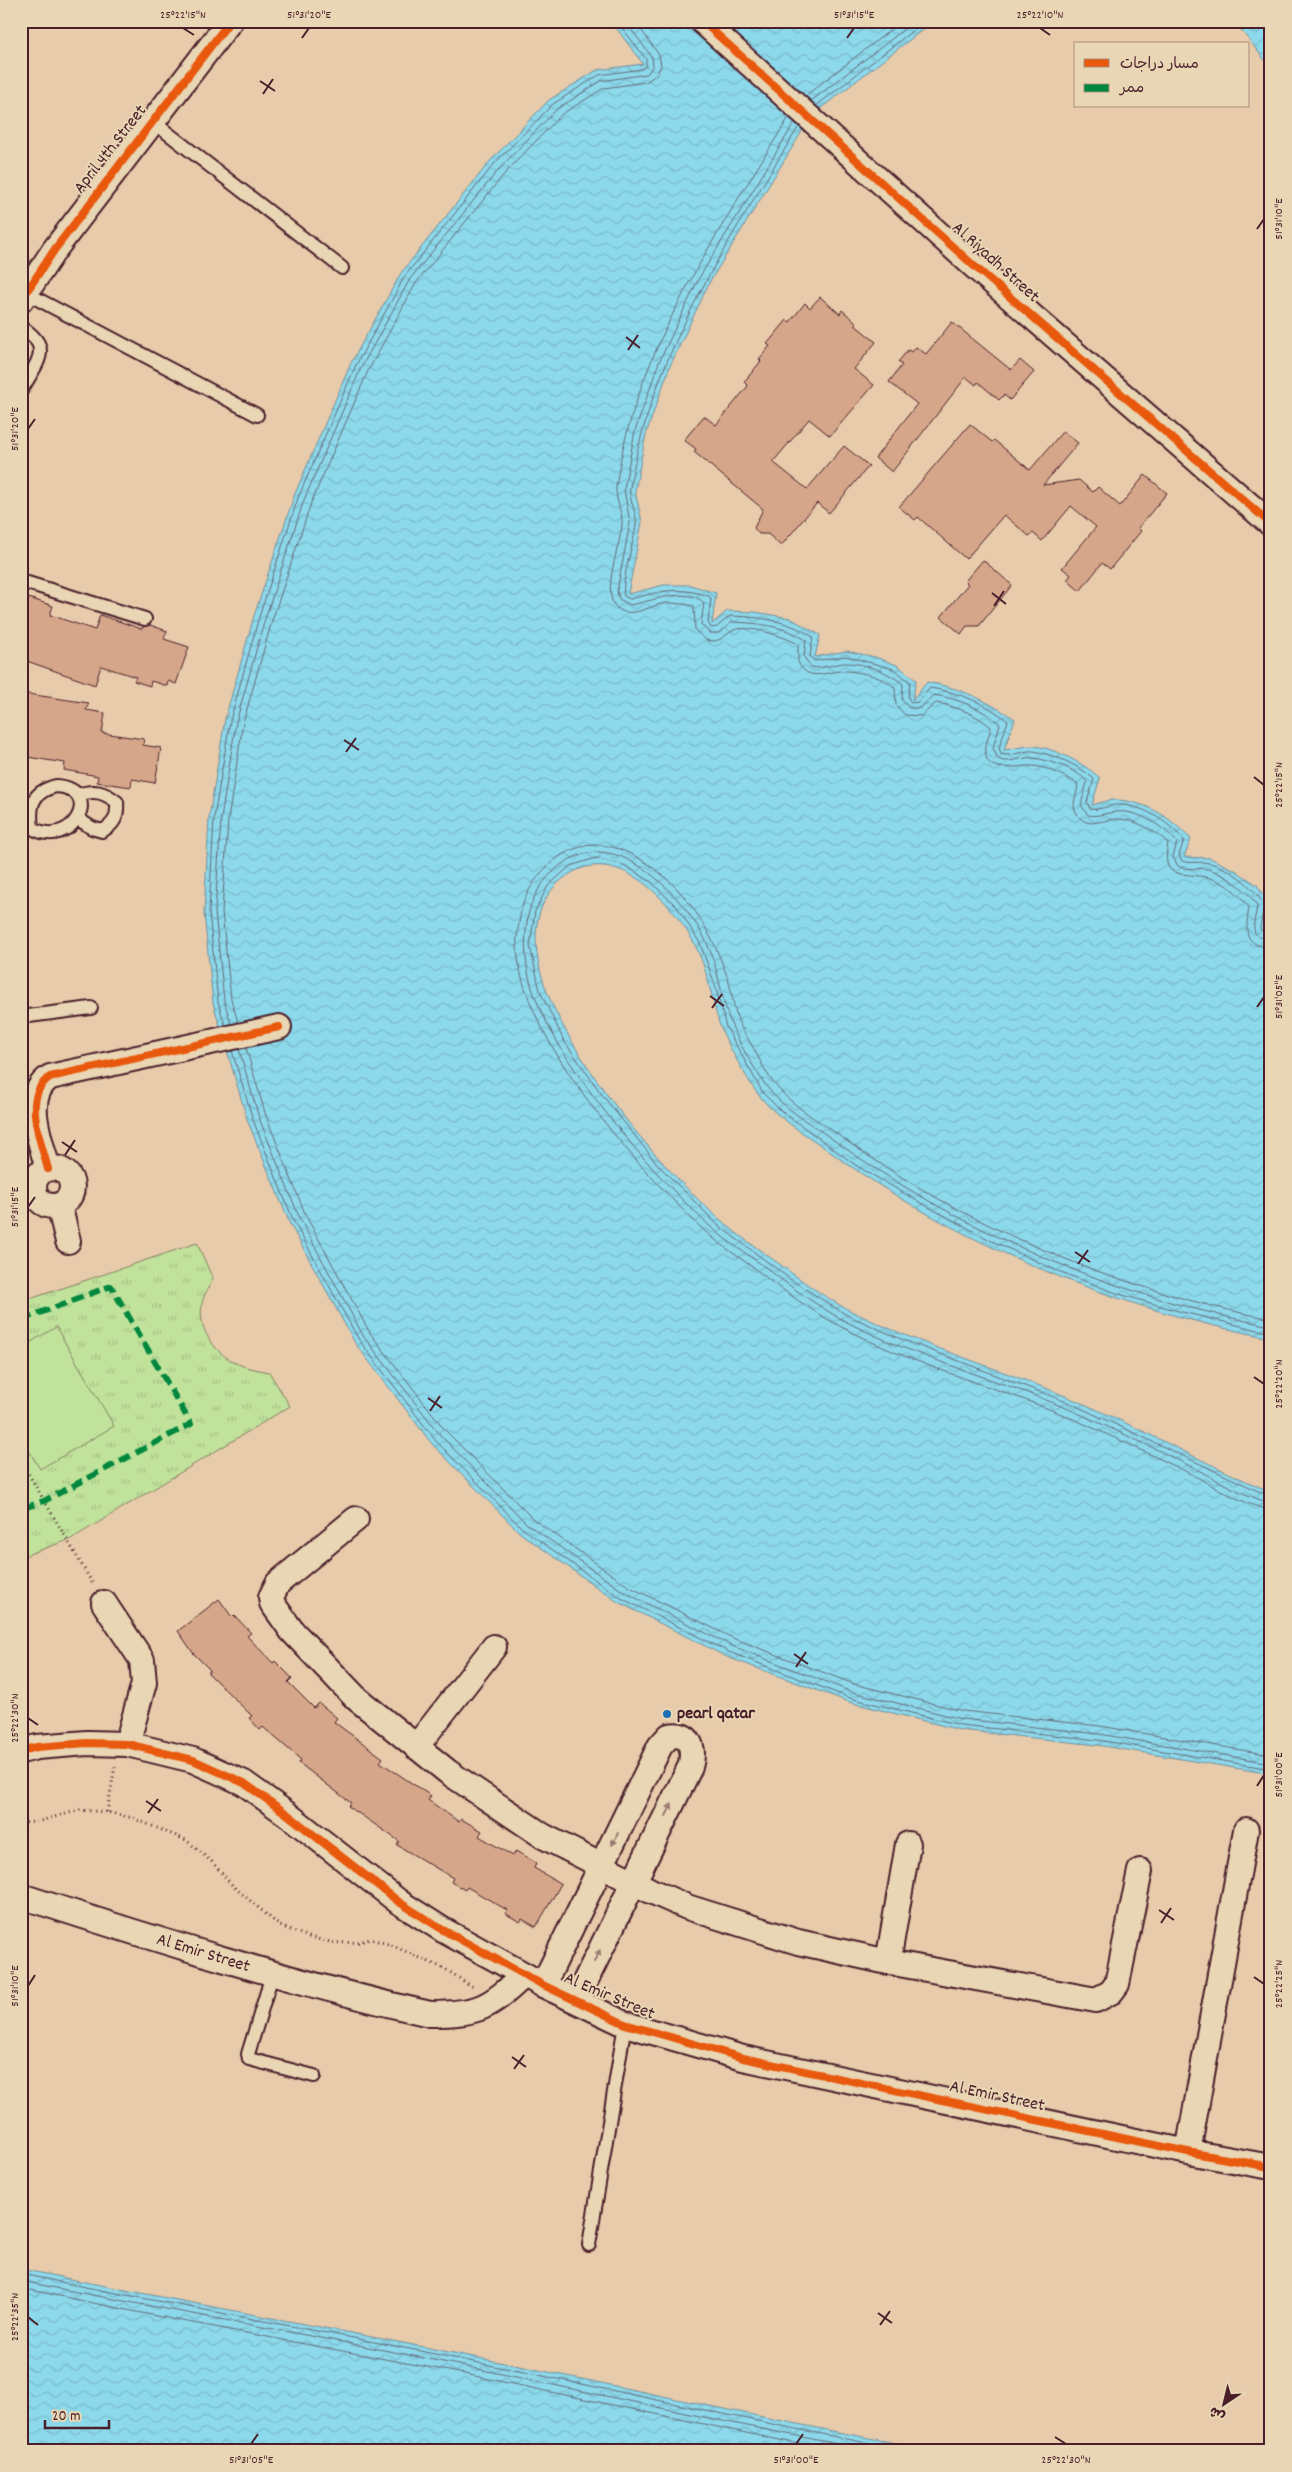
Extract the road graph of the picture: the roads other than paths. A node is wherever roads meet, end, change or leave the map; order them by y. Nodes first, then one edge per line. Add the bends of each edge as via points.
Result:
1 (230, 21) edge
2 (702, 21) edge
3 (152, 121) junction
4 (342, 268) dead end
5 (24, 296) edge
6 (21, 327) edge
7 (21, 391) edge
8 (257, 415) dead end
9 (1271, 524) edge
10 (21, 581) edge
11 (145, 619) dead end
12 (78, 795) junction
13 (78, 819) junction
14 (27, 831) edge
15 (91, 1008) dead end
16 (21, 1017) edge
17 (279, 1027) dead end
18 (35, 1176) edge
19 (59, 1205) junction
20 (68, 1242) dead end
21 (356, 1519) dead end
22 (104, 1603) road end
23 (494, 1646) dead end
24 (123, 1744) junction
25 (416, 1747) junction
26 (21, 1751) edge
27 (1246, 1830) dead end
28 (908, 1844) dead end
29 (601, 1867) junction
30 (1140, 1871) dead end
31 (633, 1883) junction
32 (21, 1896) edge
33 (888, 1962) junction
34 (272, 1975) junction
35 (534, 1980) junction
36 (576, 2000) junction
37 (625, 2024) junction
38 (314, 2076) dead end
39 (1188, 2152) junction
40 (1271, 2168) edge
41 (588, 2245) dead end

1 - 3 street, April 4th Street
2 - 9 street, Al Riyadh Street via 973,265
3 - 4 lane
3 - 5 street, April 4th Street via 54,248
5 - 8 lane
6 - 7 lane via 40,342 41,354
10 - 11 lane
12 - 13 lane via 81,806
12 - 13 lane via 89,791 105,794 117,802 118,812 113,825 102,830
12 - 14 lane via 68,787 43,789 34,800
13 - 14 lane via 67,830
15 - 16 lane
17 - 18 street via 50,1077 38,1087 34,1099
18 - 19 street via 36,1195 40,1200
18 - 19 street via 62,1170 72,1182 70,1196
19 - 20 street
21 - 25 street via 278,1583 271,1597 272,1603 292,1631 344,1686
22 - 24 street via 142,1660 144,1683
23 - 25 street
24 - 26 street, Al Emir Street via 86,1743
24 - 35 street, Al Emir Street via 193,1760 244,1784 399,1902
25 - 29 street via 528,1827
27 - 39 street
28 - 33 street
29 - 31 street
31 -> 29 street via 690,1767 694,1749 683,1736 670,1736 660,1746
29 - 35 street
30 - 33 street via 1117,1984 1096,2000
31 - 33 street via 687,1907 750,1928
36 -> 31 street
32 - 34 street, Al Emir Street
34 - 35 street, Al Emir Street via 430,2014 478,2010
34 - 38 lane via 249,2059
35 - 36 street, Al Emir Street
36 - 37 street, Al Emir Street
37 - 39 street, Al Emir Street via 743,2058
37 - 41 lane
39 - 40 street, Al Emir Street

